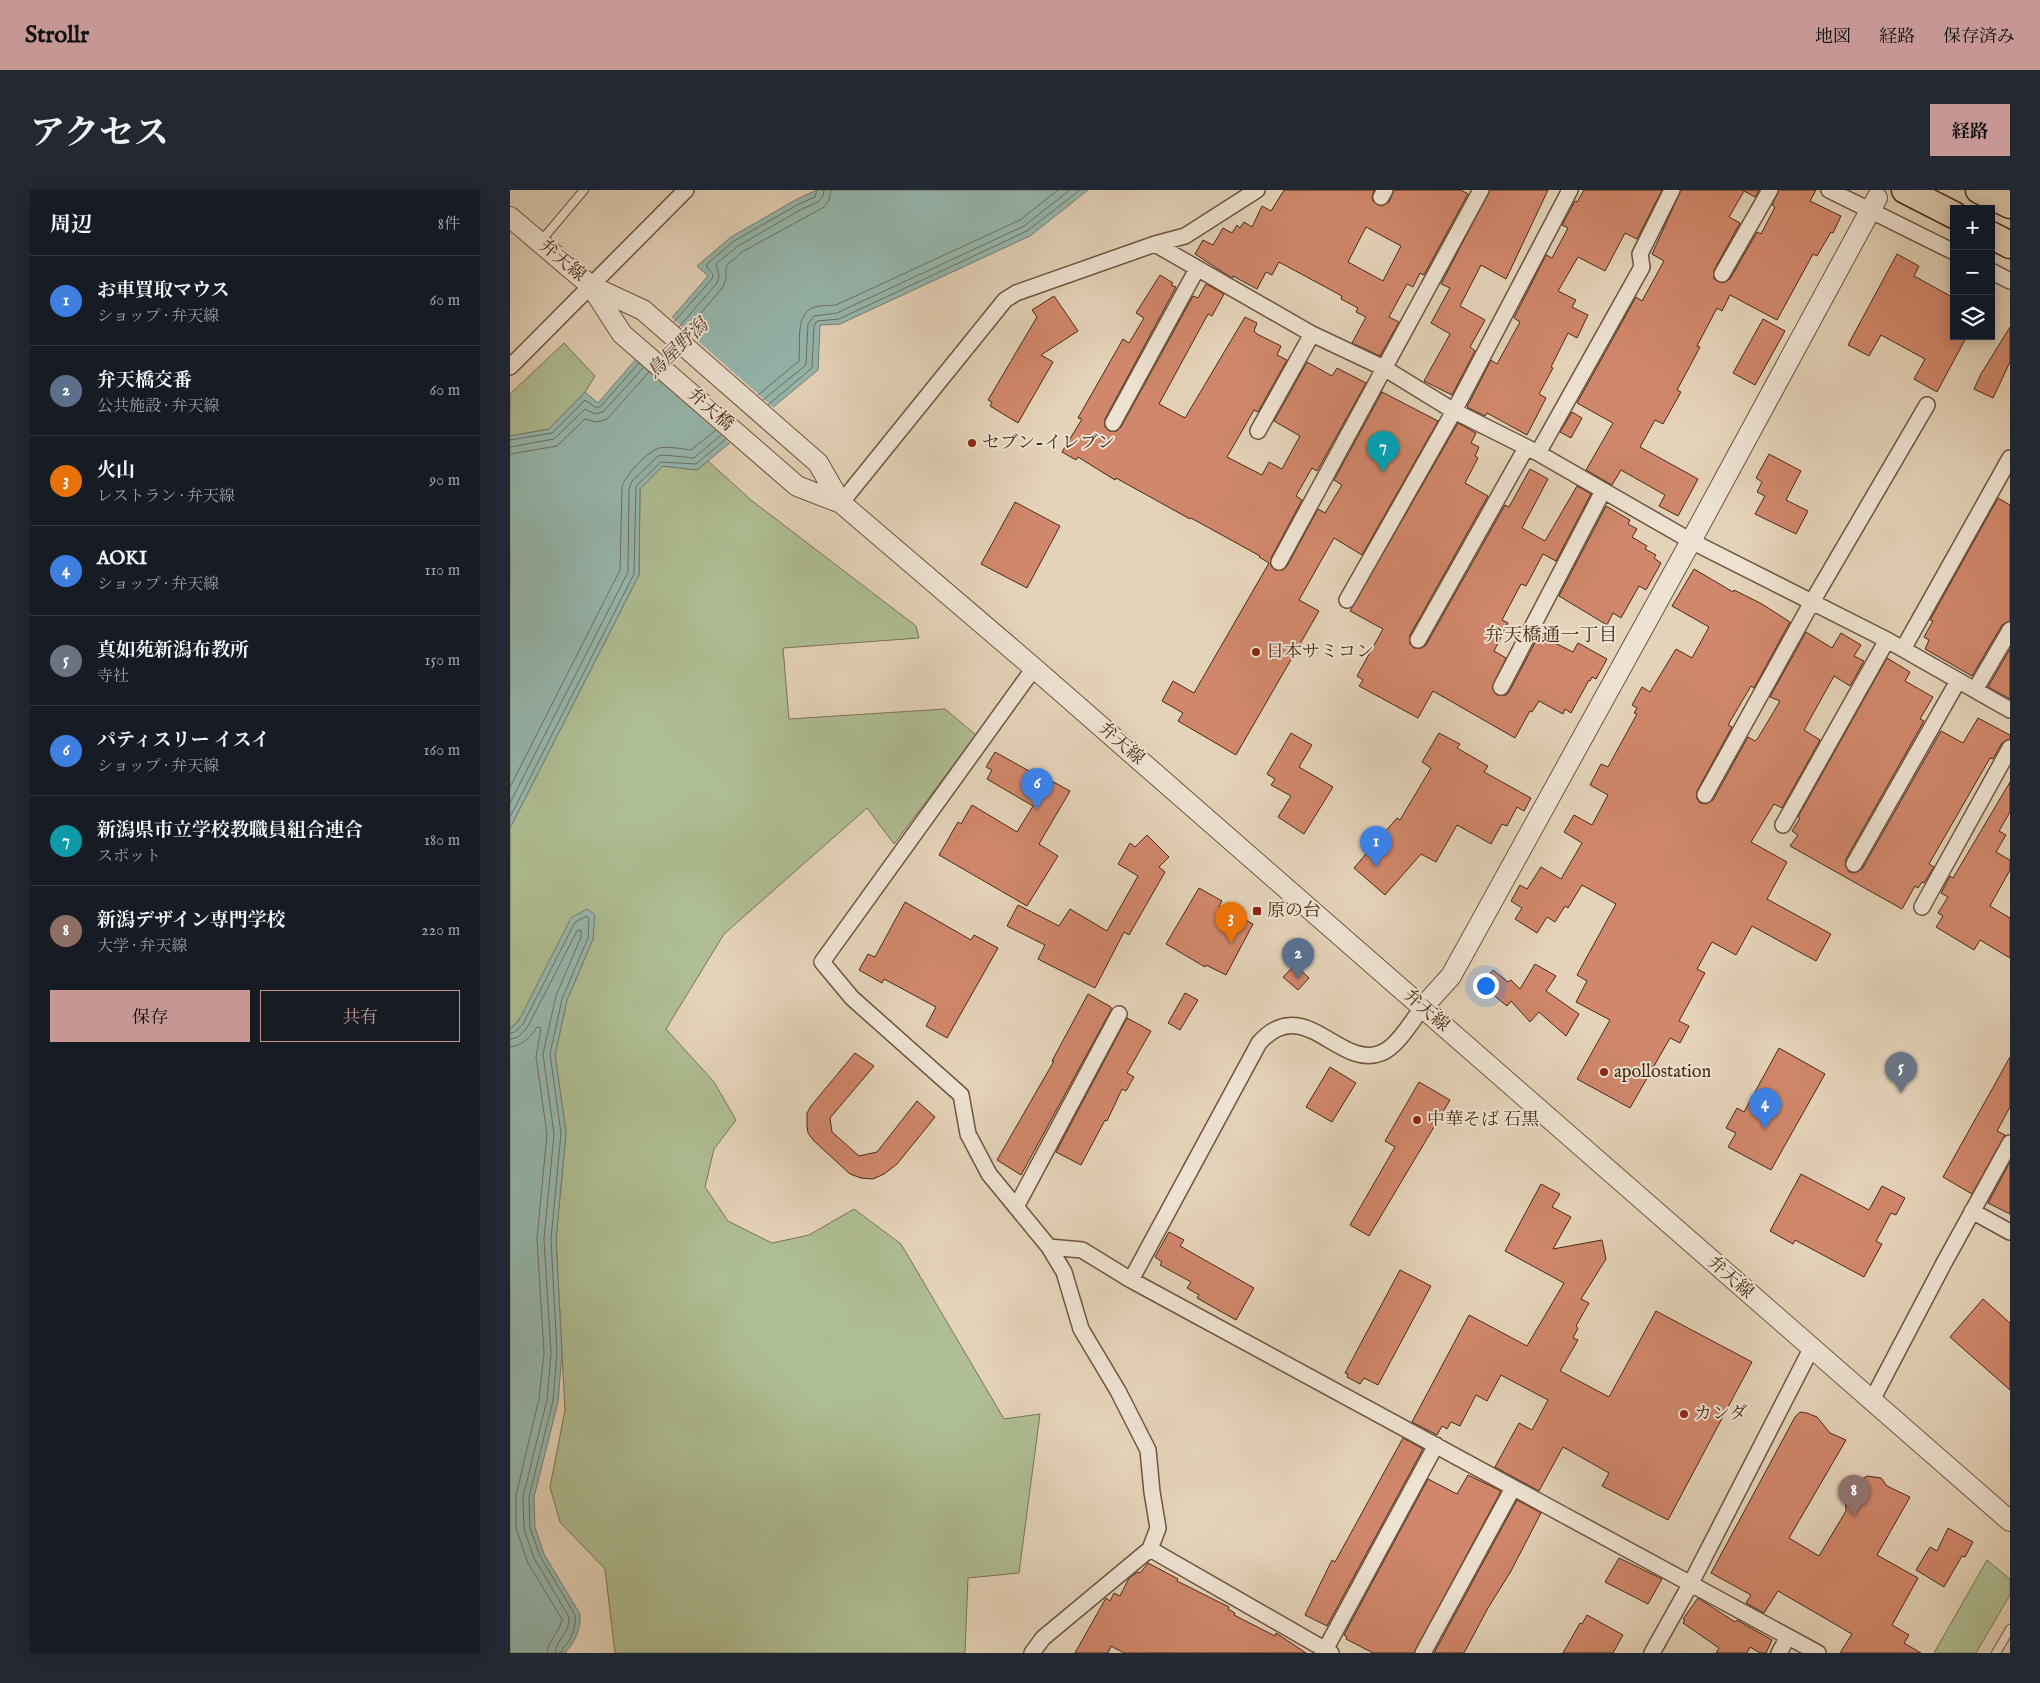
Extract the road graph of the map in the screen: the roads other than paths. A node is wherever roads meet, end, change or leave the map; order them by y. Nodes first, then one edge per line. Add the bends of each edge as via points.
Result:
1 (584, 190) edge
2 (686, 190) edge
3 (1257, 190) edge
4 (1480, 190) edge
5 (1570, 190) edge
6 (1672, 190) edge
7 (1770, 190) edge
8 (1829, 190) edge
9 (1905, 190) edge
10 (1978, 190) edge
11 (1874, 204) junction
12 (2010, 205) edge
13 (1950, 214) edge
14 (510, 217) edge
15 (1995, 237) edge
16 (540, 242) junction
17 (1155, 244) junction
18 (2010, 245) edge
19 (1951, 250) edge
20 (1197, 269) junction
21 (1995, 273) edge
22 (1722, 274) dead end
23 (2010, 281) edge
24 (591, 286) junction
25 (1312, 334) junction
26 (510, 367) edge
27 (1384, 368) junction
28 (1927, 405) dead end
29 (1454, 411) junction
30 (1113, 424) dead end
31 (1265, 426) dead end
32 (1532, 450) junction
33 (2010, 458) edge
34 (1603, 491) junction
35 (840, 503) junction
36 (1691, 542) junction
37 (1279, 562) dead end
38 (1347, 600) dead end
39 (1812, 602) junction
40 (2010, 630) edge
41 (1418, 640) dead end
42 (1887, 640) junction
43 (1902, 649) junction
44 (1034, 668) junction
45 (1958, 681) junction
46 (1501, 687) dead end
47 (1975, 690) junction
48 (2010, 710) edge
49 (2010, 748) edge
50 (1704, 794) dead end
51 (1783, 825) dead end
52 (1854, 864) dead end
53 (1922, 907) dead end
54 (1422, 1008) junction
55 (1119, 1014) dead end
56 (2010, 1143) edge
57 (1016, 1207) junction
58 (1972, 1211) junction
59 (2010, 1232) edge
60 (1049, 1247) junction
61 (1131, 1280) junction
62 (1811, 1349) junction
63 (1872, 1402) junction
64 (1436, 1445) junction
65 (1513, 1488) junction
66 (2010, 1521) edge
67 (1150, 1549) junction
68 (1690, 1585) junction
69 (2010, 1629) edge
70 (1788, 1637) junction
71 (1328, 1651) edge
72 (1032, 1653) edge
73 (1423, 1653) edge
74 (1652, 1653) edge
75 (1779, 1653) edge
76 (1818, 1653) edge
77 (1996, 1653) edge

1 - 16 lane
2 - 24 street
3 - 17 street via 1185,236
4 - 27 street
5 - 29 street
6 - 32 street via 1640,254 1642,267
7 - 22 street
8 - 11 street
9 - 13 highway
10 - 12 highway
11 - 19 street
11 - 36 street
14 - 16 street, 弁天線
15 - 18 highway
16 - 24 street, 弁天線
17 - 20 street
17 - 35 street via 1016,293 1005,300
20 - 25 street
20 - 30 street
21 - 23 street
24 - 26 street
24 - 35 street, 弁天橋 via 622,334 797,486
24 - 35 street, 弁天橋 via 642,310 818,462
25 - 27 street
25 - 31 street
27 - 29 street
27 - 37 street
28 - 39 street
29 - 32 street
29 - 38 street
32 - 34 street
32 - 41 street
33 - 43 street
34 - 36 street
34 - 46 street
35 - 44 street, 弁天線
36 - 39 street
36 - 54 street via 1451,976
39 - 42 street
39 - 50 street
40 - 47 street
42 - 43 street
42 - 51 street
43 - 45 street
44 - 54 street, 弁天線
44 - 57 street via 822,962 852,998 961,1095 968,1134 990,1174
45 - 47 street
45 - 52 street
47 - 48 street
49 - 53 street
54 - 61 street via 1391,1047 1371,1056 1360,1055 1303,1027 1285,1026 1267,1033
54 - 62 street, 弁天線
55 - 57 street
56 - 58 street
57 - 60 street
58 - 59 street
58 - 63 street
60 - 61 street via 1082,1250
60 - 67 street via 1064,1272 1081,1329 1148,1450 1158,1528
61 - 64 street
62 - 63 street, 弁天線
62 - 68 street
63 - 66 street, 弁天線
64 - 65 street
64 - 71 street
65 - 68 street
65 - 73 street
67 - 71 street
67 - 72 street via 1043,1638
68 - 70 street
68 - 74 street
69 - 77 lane
70 - 75 street
70 - 76 street

